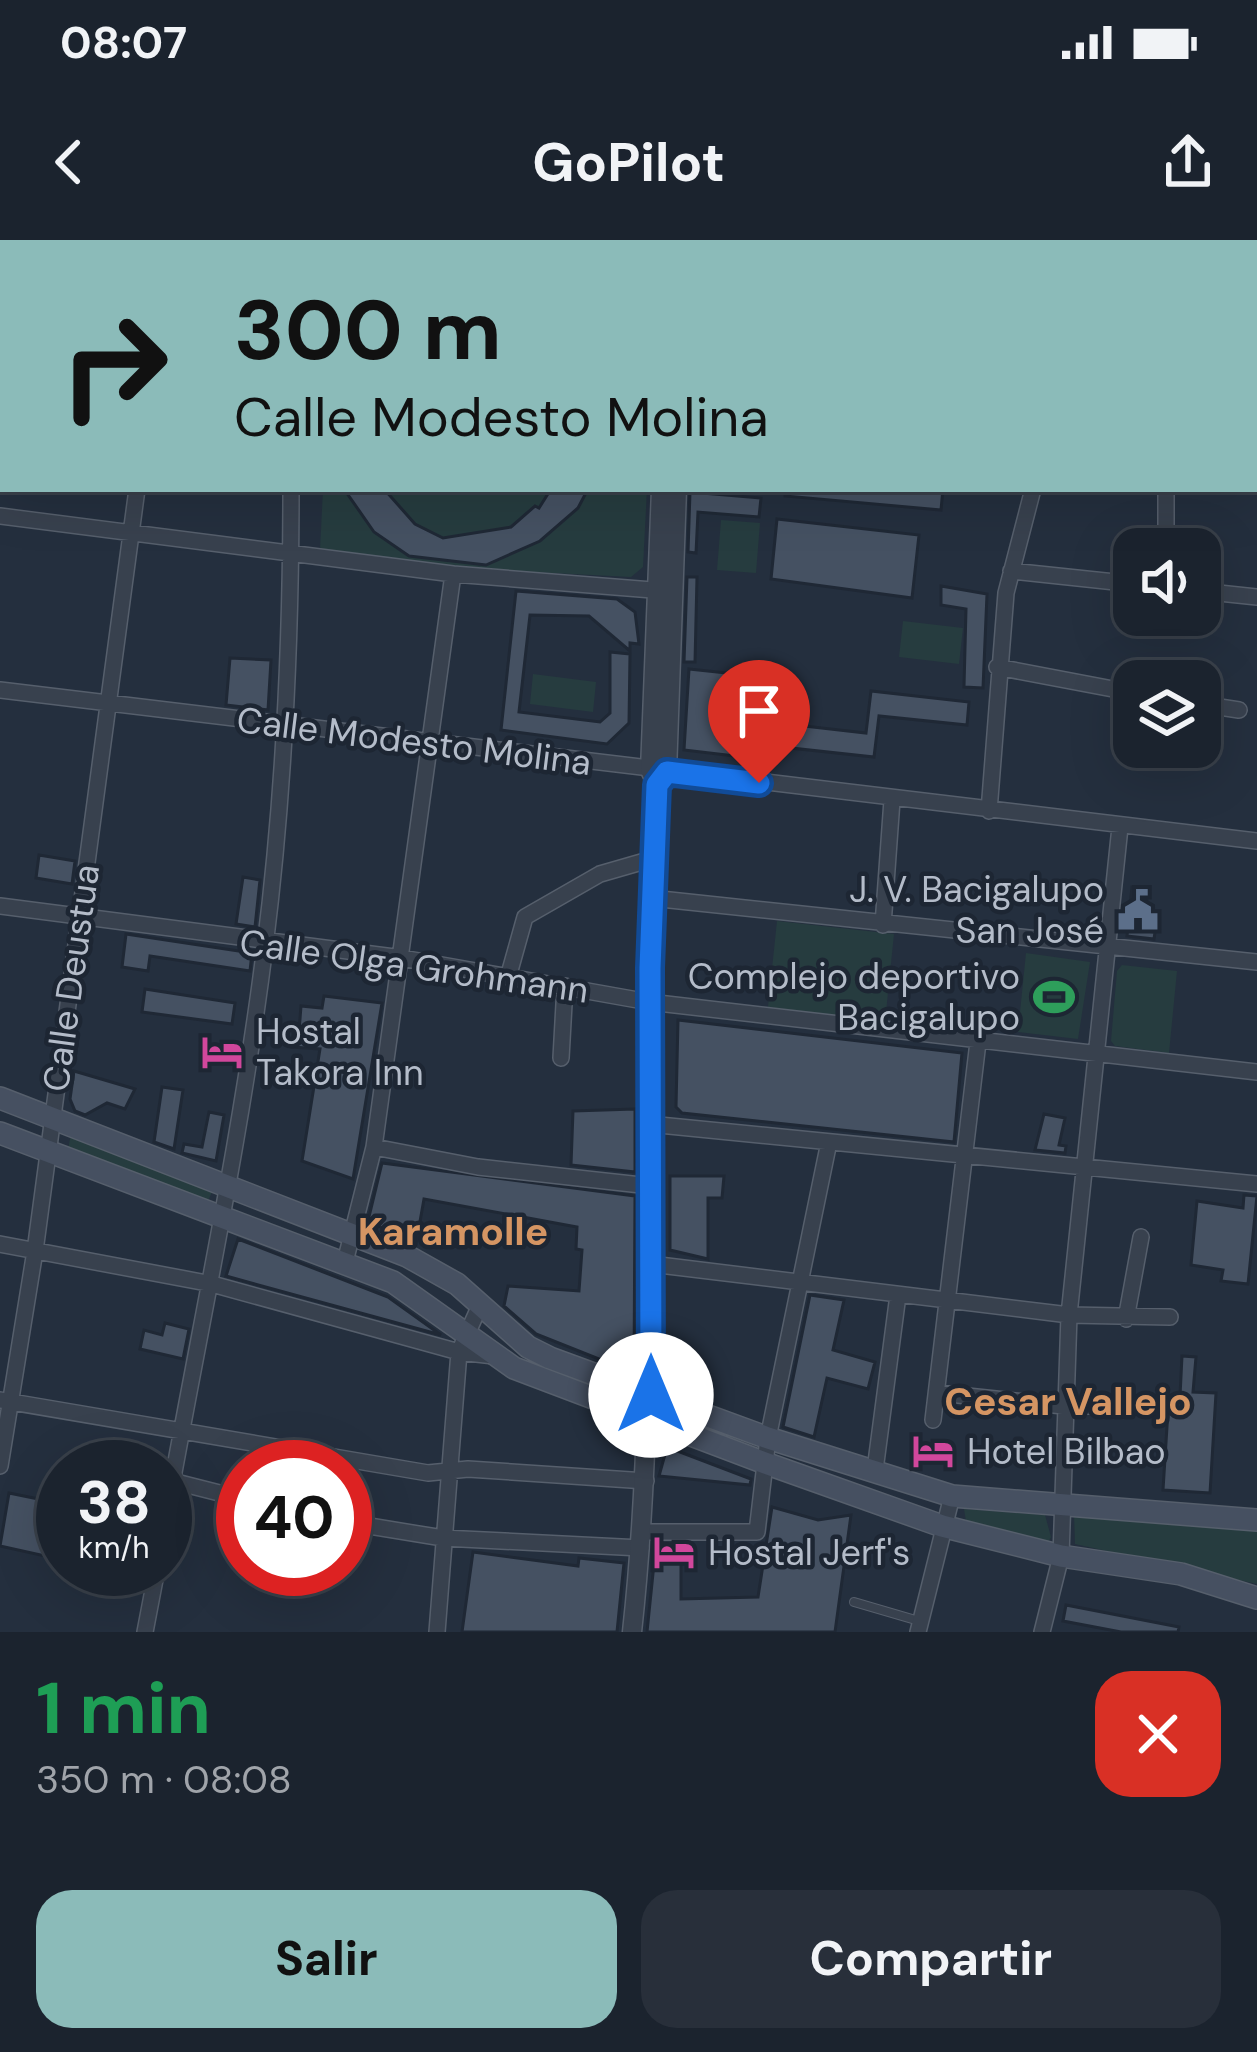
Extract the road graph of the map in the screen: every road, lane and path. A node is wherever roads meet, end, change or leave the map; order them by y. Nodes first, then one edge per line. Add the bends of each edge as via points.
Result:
1 (137, 492) edge
2 (291, 492) edge
3 (302, 492) edge
4 (661, 492) edge
5 (676, 492) edge
6 (1033, 492) edge
7 (1166, 492) edge
8 (0, 516) edge
9 (1166, 528) edge
10 (132, 531) junction
11 (667, 546) junction
12 (291, 551) junction
13 (1011, 571) junction
14 (453, 574) junction
15 (1113, 582) edge
16 (665, 591) junction
17 (1221, 593) edge
18 (1257, 597) edge
19 (997, 667) junction
20 (1113, 688) edge
21 (0, 690) edge
22 (109, 704) junction
23 (1221, 707) edge
24 (1239, 710) dead end
25 (284, 726) junction
26 (430, 742) junction
27 (658, 775) junction
28 (892, 800) junction
29 (989, 812) junction
30 (1120, 826) junction
31 (1257, 842) edge
32 (652, 859) junction
33 (651, 898) junction
34 (0, 906) edge
35 (78, 919) junction
36 (883, 925) junction
37 (265, 944) junction
38 (1110, 946) junction
39 (402, 958) junction
40 (1257, 962) edge
41 (509, 974) junction
42 (565, 986) junction
43 (650, 1002) junction
44 (978, 1042) junction
45 (1096, 1056) junction
46 (561, 1058) dead end
47 (1257, 1072) edge
48 (0, 1098) edge
49 (51, 1121) junction
50 (650, 1124) junction
51 (0, 1133) edge
52 (829, 1142) junction
53 (374, 1147) junction
54 (47, 1151) junction
55 (963, 1157) junction
56 (1084, 1170) junction
57 (1257, 1184) edge
58 (650, 1186) junction
59 (228, 1189) junction
60 (224, 1215) junction
61 (351, 1236) junction
62 (1141, 1237) dead end
63 (0, 1244) edge
64 (34, 1251) junction
65 (345, 1262) junction
66 (651, 1264) junction
67 (802, 1282) junction
68 (212, 1284) junction
69 (898, 1295) junction
70 (948, 1301) junction
71 (481, 1303) junction
72 (1069, 1315) junction
73 (1170, 1318) dead end
74 (1126, 1319) junction
75 (461, 1342) junction
76 (939, 1393) junction
77 (6, 1400) edge
78 (1064, 1406) junction
79 (1135, 1406) dead end
80 (650, 1407) junction
81 (933, 1420) dead end
82 (183, 1430) junction
83 (768, 1438) junction
84 (181, 1440) edge
85 (765, 1463) junction
86 (0, 1466) edge
87 (874, 1470) junction
88 (450, 1471) junction
89 (646, 1481) junction
90 (952, 1496) junction
91 (1059, 1508) junction
92 (1257, 1520) edge
93 (372, 1526) edge
94 (942, 1526) junction
95 (443, 1538) junction
96 (642, 1540) junction
97 (1061, 1556) junction
98 (152, 1596) edge
99 (1257, 1598) edge
100 (854, 1602) dead end
101 (919, 1627) edge
102 (146, 1632) edge
103 (437, 1632) edge
104 (632, 1632) edge
105 (1042, 1632) edge

1 - 10 street, Calle Deustua
2 - 12 street
3 - 12 street
4 - 11 street
5 - 11 street
6 - 13 street
7 - 9 street
8 - 10 street
10 - 12 street
10 - 22 street, Calle Deustua
11 - 16 street
12 - 14 street
12 - 25 street
13 - 15 street
13 - 19 street
14 - 16 street
14 - 26 street
16 - 27 street
17 - 18 street
19 - 20 street
19 - 29 street
21 - 22 street, Calle Modesto Molina
22 - 25 street, Calle Modesto Molina
22 - 35 street, Calle Deustua
23 - 24 street
25 - 26 street, Calle Modesto Molina
25 - 37 street
26 - 27 street, Calle Modesto Molina
26 - 39 street
27 - 28 street, Calle Modesto Molina
27 - 32 street
28 - 29 street, Calle Modesto Molina
28 - 36 street
29 - 30 street, Calle Modesto Molina
30 - 31 street, Calle Modesto Molina
30 - 38 street
32 - 33 street
32 - 41 street via 600,874 525,917
33 - 36 street
33 - 43 street
34 - 35 street, Calle Olga Grohmann
35 - 37 street, Calle Olga Grohmann
35 - 49 street, Calle Deustua
36 - 38 street
37 - 39 street, Calle Olga Grohmann
37 - 59 street
38 - 40 street
38 - 45 street
39 - 41 street, Calle Olga Grohmann
39 - 53 street
41 - 42 street, Calle Olga Grohmann
42 - 43 street, Calle Olga Grohmann
42 - 46 street
43 - 44 street, Calle Olga Grohmann
43 - 50 street
44 - 45 street, Calle Olga Grohmann
44 - 55 street
45 - 47 street, Calle Olga Grohmann
45 - 56 street
48 - 49 main road
49 - 54 street, Calle Deustua
49 - 59 main road
50 - 52 street
50 - 58 street
51 - 54 main road
52 - 55 street
52 - 67 street
53 - 58 street
53 - 61 street
54 - 60 main road
54 - 64 street, Calle Deustua
55 - 56 street
55 - 70 street
56 - 57 street
56 - 72 street
58 - 66 street
59 - 60 street
59 - 61 main road
60 - 65 main road
60 - 68 street
61 - 65 street
61 - 71 main road via 428,1267
62 - 74 street
63 - 64 street
64 - 68 street
64 - 77 street, Calle Deustua
65 - 75 main road via 393,1282
66 - 67 street
66 - 80 street
67 - 69 street
67 - 83 street
68 - 75 street
68 - 82 street
69 - 70 street
69 - 87 street
70 - 72 street
70 - 76 street
71 - 75 street
71 - 80 main road via 528,1347
72 - 74 street
72 - 78 street
73 - 74 street
75 - 80 main road via 526,1373
75 - 88 street
76 - 78 street
76 - 81 street
77 - 82 street
77 - 86 street, Calle Deustua
78 - 79 street
78 - 91 street
80 - 83 main road
80 - 85 main road
80 - 89 street
82 - 84 street
82 - 88 street
83 - 85 street
83 - 87 main road
85 - 94 main road
85 - 96 street via 757,1532
87 - 90 main road
88 - 89 street
88 - 95 street
89 - 96 street
90 - 91 main road
90 - 94 street
91 - 92 main road
91 - 97 street
93 - 95 street
94 - 97 main road
94 - 101 street
95 - 96 street
95 - 103 street
96 - 104 street
97 - 99 main road via 1181,1574
97 - 105 street
98 - 102 street
100 - 101 lane

